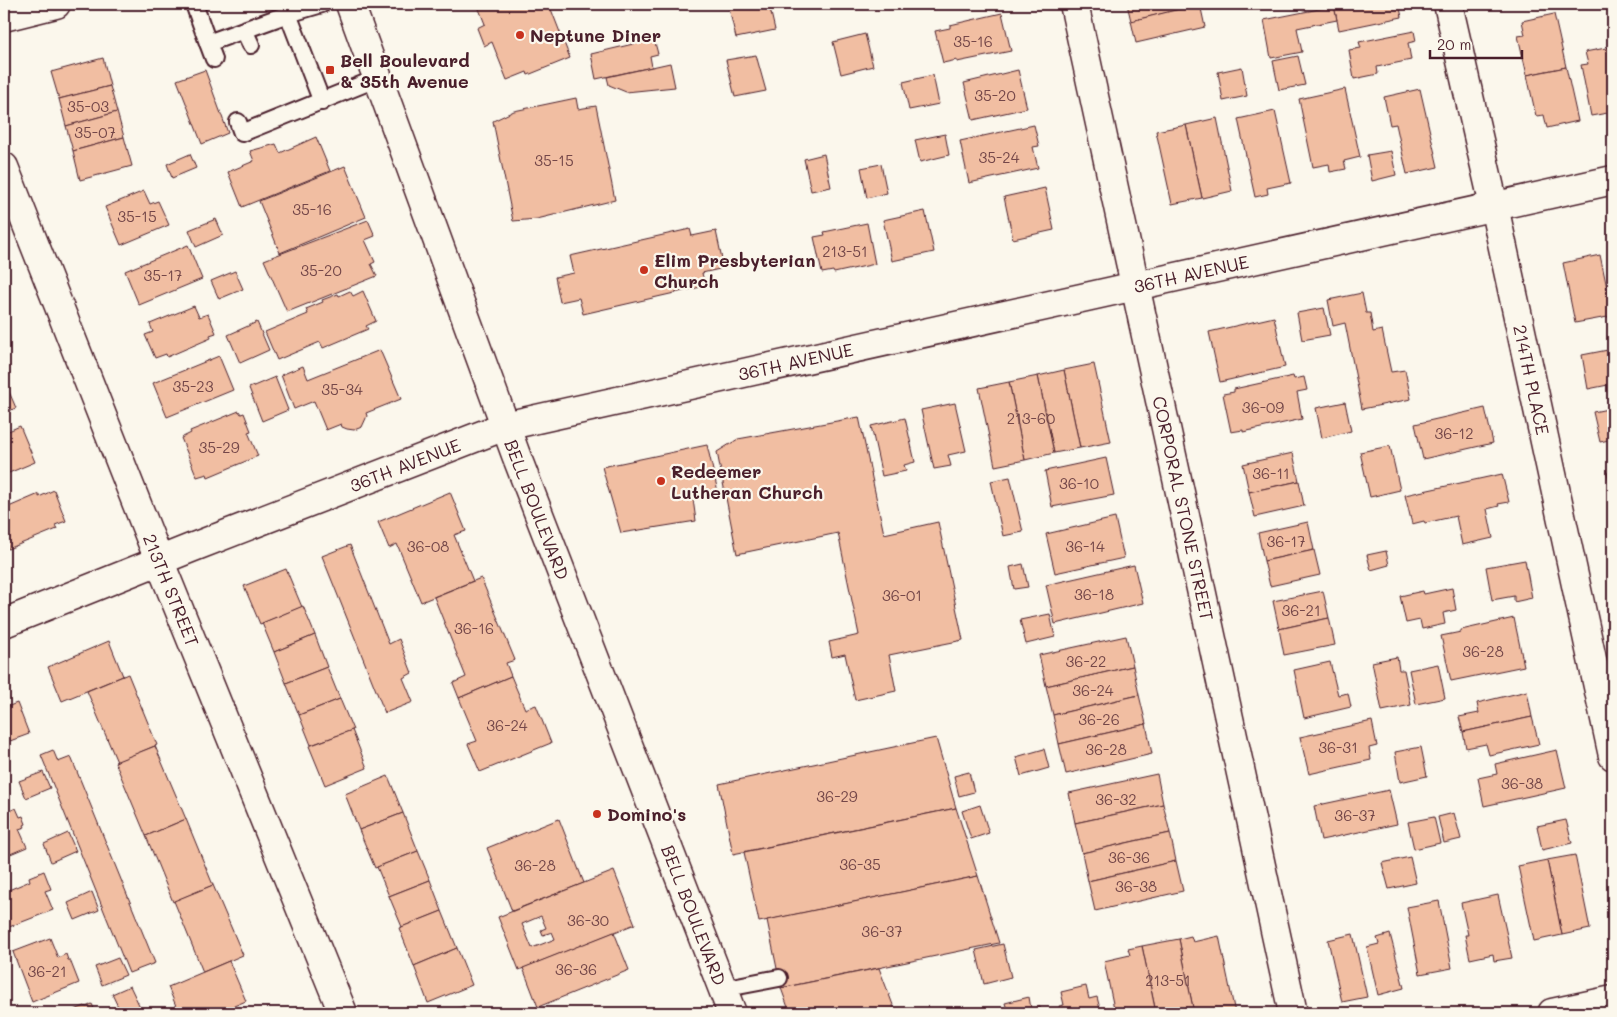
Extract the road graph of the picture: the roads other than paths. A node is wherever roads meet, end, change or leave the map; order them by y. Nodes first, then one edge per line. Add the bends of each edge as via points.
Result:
1 (56, 4) edge
2 (194, 4) edge
3 (322, 4) edge
4 (350, 4) edge
5 (1074, 4) edge
6 (1448, 4) edge
7 (288, 14) junction
8 (4, 17) edge
9 (244, 30) junction
10 (208, 43) junction
11 (251, 45) dead end
12 (214, 59) dead end
13 (378, 78) junction
14 (322, 102) junction
15 (238, 122) dead end
16 (4, 166) edge
17 (1613, 180) edge
18 (1494, 206) junction
19 (1136, 286) junction
20 (505, 426) junction
21 (159, 560) junction
22 (4, 623) edge
23 (1613, 756) edge
24 (779, 978) dead end
25 (1613, 1000) edge
26 (727, 1001) edge
27 (343, 1013) edge
28 (1293, 1013) edge
29 (1552, 1013) edge

1 - 8 street
2 - 10 lane
3 - 7 lane
4 - 13 street, BELL BOULEVARD
5 - 19 street, CORPORAL STONE STREET
6 - 18 street, 214TH PLACE
7 - 9 lane
7 - 14 lane
9 - 10 lane
9 - 11 lane
10 - 12 lane
13 - 14 lane
13 - 20 street, BELL BOULEVARD
14 - 15 lane via 277,112 242,133
16 - 21 street, 213TH STREET
17 - 18 street, 36TH AVENUE
18 - 19 street, 36TH AVENUE
18 - 23 street, 214TH PLACE
19 - 20 street, 36TH AVENUE
19 - 28 street, CORPORAL STONE STREET
20 - 21 street, 36TH AVENUE
20 - 26 street, BELL BOULEVARD
21 - 22 street, 36TH AVENUE
21 - 27 street, 213TH STREET
24 - 26 lane
25 - 29 street

